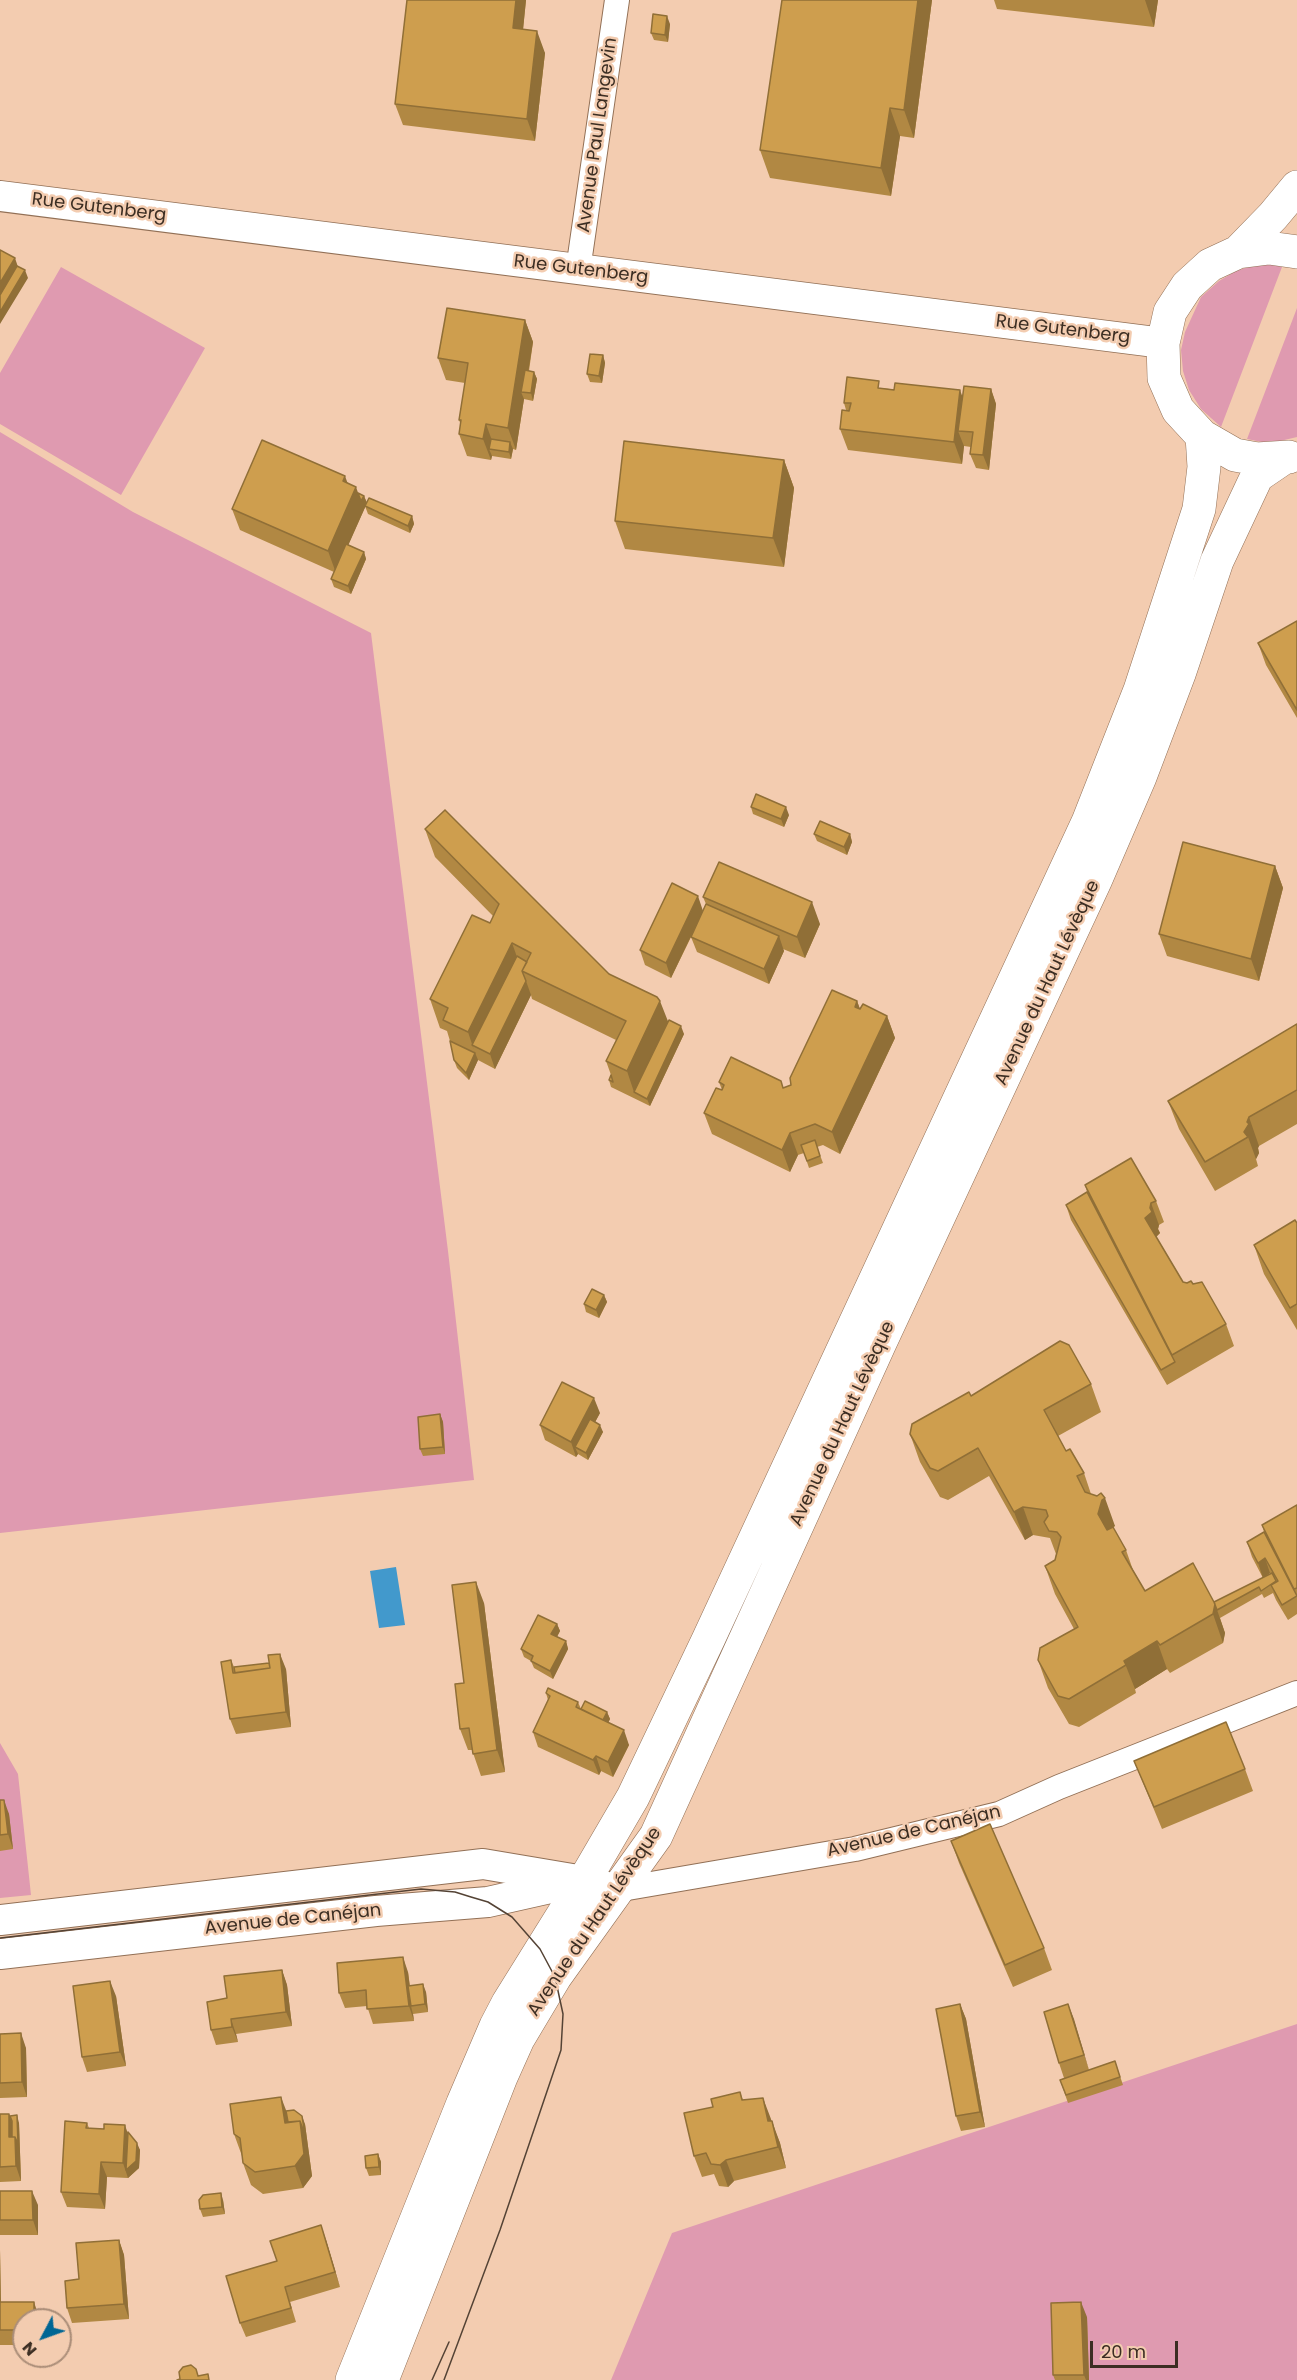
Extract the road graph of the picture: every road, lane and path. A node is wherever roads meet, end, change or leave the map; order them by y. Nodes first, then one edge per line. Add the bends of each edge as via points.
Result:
1 (617, 0) edge
2 (1297, 187) edge
3 (0, 196) edge
4 (1238, 252) junction
5 (1297, 252) edge
6 (578, 270) junction
7 (1162, 343) junction
8 (1202, 436) junction
9 (1290, 457) edge
10 (1297, 1693) edge
11 (584, 1881) junction
12 (616, 1890) junction
13 (0, 1920) edge
14 (0, 1954) edge
15 (352, 2380) edge
16 (382, 2380) edge

1 - 6 street, Avenue Paul Langevin
2 - 4 main road
3 - 6 street, Rue Gutenberg
4 - 5 main road via 1269,248
4 - 7 main road via 1210,265 1186,286 1170,312
6 - 7 street, Rue Gutenberg
7 - 8 main road via 1164,378 1178,410
8 - 9 main road via 1235,455 1257,459
8 - 11 main road, Avenue du Haut Lévèque via 1204,467 1199,509 1140,690 1088,822 678,1703 633,1797
9 - 12 main road, Avenue du Haut Lévèque via 1257,476 1217,561 1140,777 1096,879 656,1836
10 - 12 street, Avenue de Canéjan via 999,1814 855,1849
11 - 12 street, Avenue de Canéjan
11 - 13 street, Avenue de Canéjan via 483,1864
11 - 14 street, Avenue de Canéjan via 488,1902
11 - 15 main road, Avenue du Haut Lévèque via 496,2026
12 - 16 main road, Avenue du Haut Lévèque via 555,1977 518,2039

